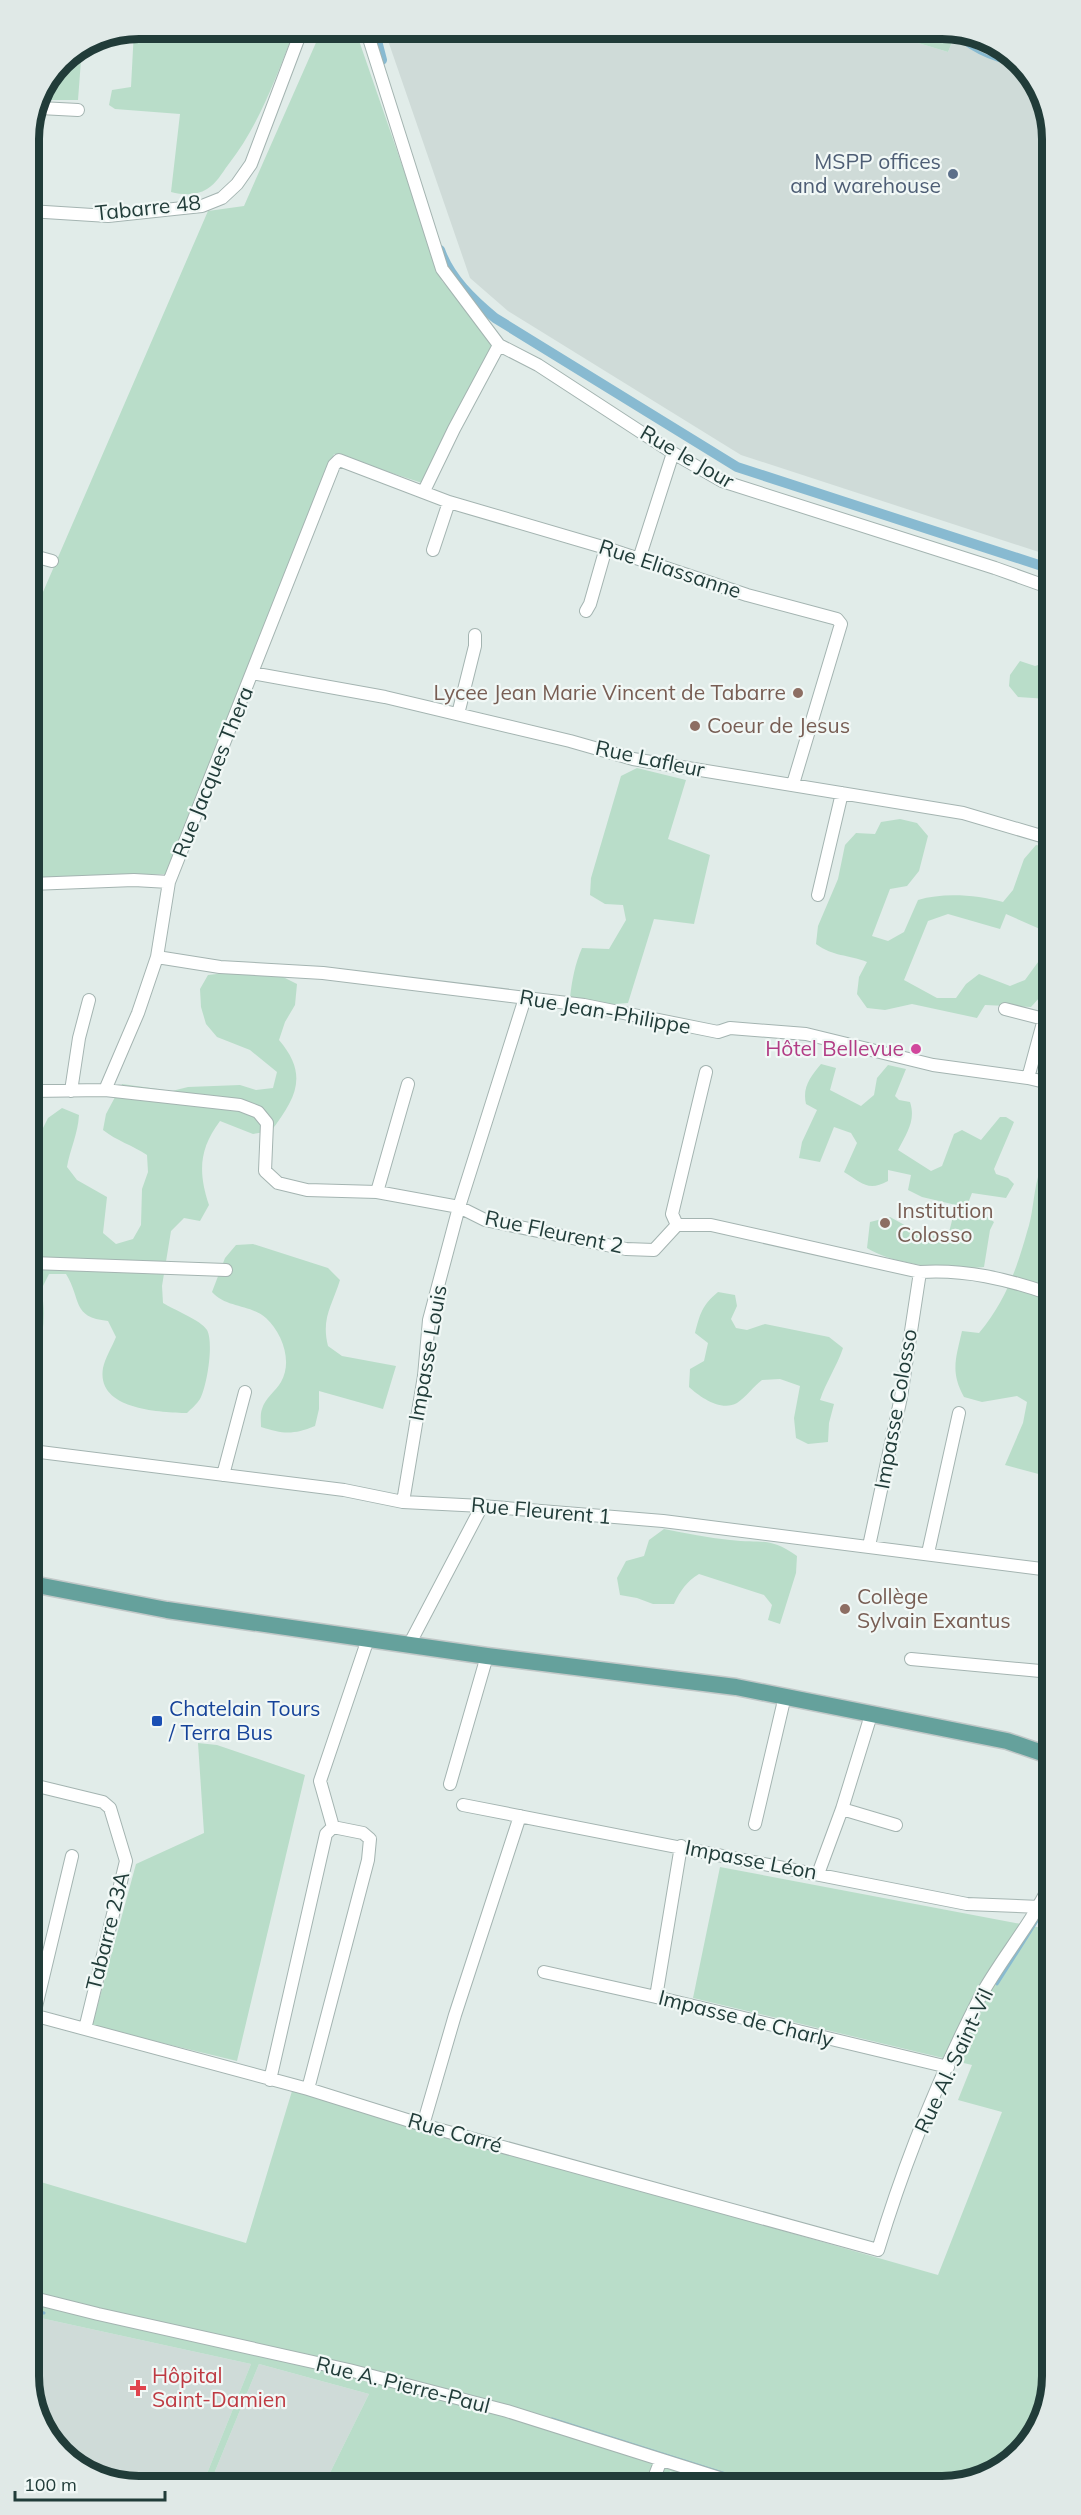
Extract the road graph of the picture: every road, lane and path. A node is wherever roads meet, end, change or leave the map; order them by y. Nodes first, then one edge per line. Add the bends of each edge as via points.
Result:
1 (298, 39) edge
2 (369, 39) edge
3 (44, 108) edge
4 (78, 110) dead end
5 (39, 212) edge
6 (499, 345) junction
7 (673, 453) junction
8 (339, 460) joint
9 (424, 492) junction
10 (449, 502) junction
11 (606, 548) junction
12 (433, 550) dead end
13 (39, 557) edge
14 (639, 559) junction
15 (52, 561) dead end
16 (1042, 585) edge
17 (586, 611) dead end
18 (475, 635) dead end
19 (252, 673) junction
20 (458, 714) junction
21 (793, 784) junction
22 (842, 793) junction
23 (1042, 836) edge
24 (169, 882) junction
25 (39, 884) edge
26 (819, 895) dead end
27 (157, 957) junction
28 (525, 998) junction
29 (89, 1000) dead end
30 (1005, 1009) dead end
31 (1042, 1018) edge
32 (1042, 1026) edge
33 (706, 1072) dead end
34 (1028, 1078) junction
35 (1042, 1081) edge
36 (408, 1084) dead end
37 (105, 1090) junction
38 (39, 1091) edge
39 (71, 1091) junction
40 (377, 1192) junction
41 (459, 1207) junction
42 (677, 1225) junction
43 (39, 1263) edge
44 (226, 1270) dead end
45 (920, 1272) junction
46 (1042, 1291) edge
47 (244, 1392) dead end
48 (959, 1413) dead end
49 (39, 1452) edge
50 (223, 1475) junction
51 (404, 1502) junction
52 (482, 1506) junction
53 (869, 1546) junction
54 (928, 1553) junction
55 (1042, 1569) edge
56 (39, 1585) edge
57 (368, 1639) junction
58 (409, 1645) junction
59 (487, 1656) junction
60 (911, 1659) dead end
61 (1042, 1671) edge
62 (785, 1696) junction
63 (871, 1715) junction
64 (1042, 1753) edge
65 (450, 1784) dead end
66 (39, 1786) edge
67 (463, 1805) dead end
68 (842, 1809) junction
69 (520, 1816) junction
70 (755, 1824) dead end
71 (896, 1825) dead end
72 (333, 1827) junction
73 (681, 1846) junction
74 (72, 1856) dead end
75 (818, 1874) junction
76 (1042, 1902) edge
77 (1040, 1907) junction
78 (544, 1972) dead end
79 (39, 1994) edge
80 (656, 1997) junction
81 (39, 2016) edge
82 (85, 2029) junction
83 (948, 2067) junction
84 (270, 2080) junction
85 (308, 2089) junction
86 (423, 2125) junction
87 (878, 2250) joint
88 (39, 2299) edge
89 (662, 2460) junction
90 (655, 2476) edge
91 (713, 2476) edge

1 - 5 street, Tabarre 48 via 251,164 222,198 202,206 108,216
2 - 6 street via 442,269
3 - 4 street
6 - 7 street, Rue le Jour via 538,365
6 - 9 street
7 - 14 street
7 - 16 street, Rue le Jour via 735,486
8 - 9 street, Rue Eliassanne
8 - 19 street, Rue Jacques Thera
9 - 10 street, Rue Eliassanne
10 - 11 street, Rue Eliassanne
10 - 12 street
11 - 14 street, Rue Eliassanne
11 - 17 street
13 - 15 street
14 - 21 street, Rue Eliassanne via 840,620
18 - 20 street
19 - 20 street, Rue Lafleur
19 - 24 street, Rue Jacques Thera
20 - 21 street, Rue Lafleur via 633,759
21 - 22 street, Rue Lafleur
22 - 23 street, Rue Lafleur via 963,813
22 - 26 street
24 - 25 street
24 - 27 street, Rue Jacques Thera
27 - 28 street, Rue Jean-Philippe
27 - 37 street, Rue Jacques Thera
28 - 34 street, Rue Jean-Philippe via 584,1005 718,1032 730,1028 806,1034 933,1065
28 - 41 street, Impasse Louis
29 - 39 street
30 - 31 street
32 - 34 street
33 - 42 street via 672,1214
34 - 35 street, Rue Jean-Philippe
36 - 40 street
37 - 39 street
37 - 40 street, Rue Fleurent 2 via 240,1105 258,1112 267,1123 265,1172 278,1183 308,1190
38 - 39 street
40 - 41 street, Rue Fleurent 2
41 - 42 street, Rue Fleurent 2 via 485,1220 626,1249 654,1250
41 - 51 street, Impasse Louis via 429,1320
42 - 45 street via 711,1225
43 - 44 street
45 - 46 street via 944,1270 1008,1280
45 - 53 street, Impasse Colosso via 901,1397
47 - 50 street
48 - 54 street
49 - 50 street, Rue Fleurent 1
50 - 51 street, Rue Fleurent 1 via 344,1490
51 - 52 street, Rue Fleurent 1
52 - 53 street, Rue Fleurent 1 via 663,1521
52 - 58 street
53 - 54 street, Rue Fleurent 1
54 - 55 street, Rue Fleurent 1
56 - 57 main road via 167,1610
57 - 58 main road
57 - 72 street via 320,1781
58 - 59 main road
59 - 62 main road
59 - 65 street
60 - 61 street
62 - 63 main road
62 - 70 street
63 - 64 main road via 1007,1741
63 - 68 street
66 - 82 street, Tabarre 23A via 103,1802 110,1808 126,1861
67 - 69 street, Impasse Léon
68 - 71 street
68 - 75 street
69 - 73 street, Impasse Léon
69 - 86 street
72 - 84 street via 326,1834
72 - 85 street via 363,1833 370,1839 368,1860
73 - 75 street, Impasse Léon
73 - 80 street
74 - 79 street
75 - 77 street, Impasse Léon via 967,1904
76 - 77 street, Rue Al. Saint-Vil
77 - 83 street, Rue Al. Saint-Vil via 980,1998
78 - 80 street, Impasse de Charly
80 - 83 street, Impasse de Charly
81 - 82 street, Rue Carré
82 - 84 street, Rue Carré
83 - 87 street, Rue Al. Saint-Vil via 924,2118
84 - 85 street, Rue Carré
85 - 86 street, Rue Carré
86 - 87 street, Rue Carré
88 - 89 street, Rue A. Pierre-Paul via 349,2370 507,2411
89 - 90 street
89 - 91 street, Rue A. Pierre-Paul

